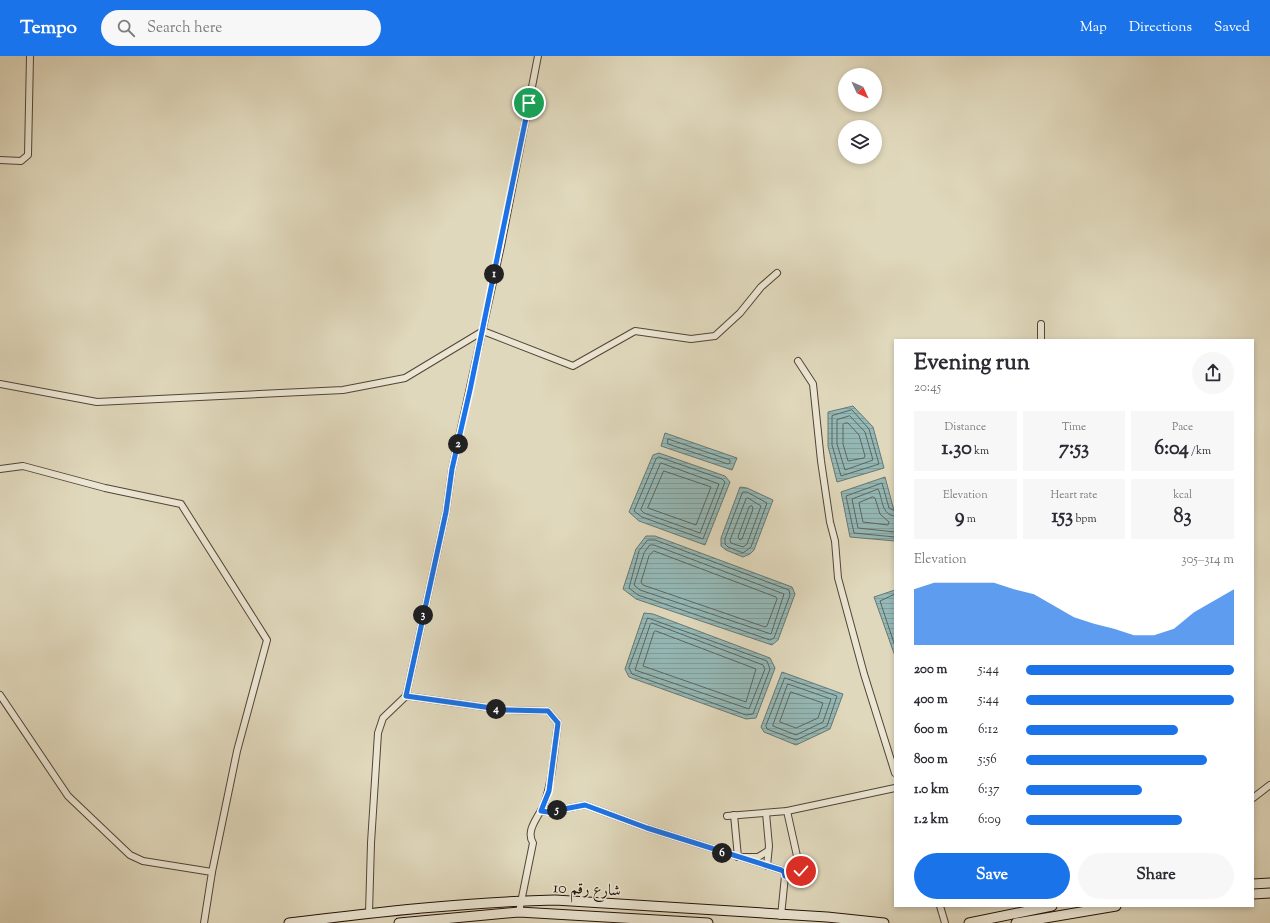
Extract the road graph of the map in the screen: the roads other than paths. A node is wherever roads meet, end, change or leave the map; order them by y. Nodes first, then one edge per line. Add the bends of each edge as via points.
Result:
1 (30, 56) edge
2 (538, 56) edge
3 (0, 160) edge
4 (777, 273) dead end
5 (1041, 324) dead end
6 (483, 331) junction
7 (1041, 339) edge
8 (798, 361) dead end
9 (0, 384) edge
10 (0, 469) edge
11 (0, 695) edge
12 (406, 696) junction
13 (894, 770) edge
14 (1270, 785) edge
15 (894, 788) edge
16 (1254, 797) edge
17 (541, 811) junction
18 (787, 811) junction
19 (766, 813) junction
20 (734, 815) junction
21 (727, 816) dead end
22 (768, 851) junction
23 (738, 857) junction
24 (767, 866) junction
25 (212, 872) junction
26 (785, 876) junction
27 (1270, 883) edge
28 (1254, 884) edge
29 (1254, 894) edge
30 (1270, 894) edge
31 (521, 901) junction
32 (940, 907) edge
33 (1047, 907) edge
34 (1110, 907) edge
35 (519, 912) junction
36 (369, 913) junction
37 (781, 916) junction
38 (204, 923) edge
39 (289, 923) edge
40 (399, 923) edge
41 (708, 923) edge
42 (884, 923) edge
43 (945, 923) edge
44 (969, 923) edge
45 (1016, 923) edge

1 - 3 street via 28,155 21,161
2 - 6 street
4 - 6 street via 715,336 691,338 636,331 573,366
5 - 7 street
6 - 9 street via 404,378 343,390 97,402
6 - 12 street
8 - 13 street via 813,384 821,468 835,541 838,578
10 - 25 street via 23,466 105,488 182,504 267,640 237,751
11 - 25 street via 68,796 130,854 143,861
12 - 17 street via 506,710 548,711 558,723 549,791
12 - 36 street via 383,718 378,733
14 - 16 street
15 - 18 street
17 - 23 street via 585,805
17 - 31 street via 531,828 530,837 533,843
18 - 19 street
18 - 26 street via 801,874 797,877
19 - 20 street
19 - 22 street
20 - 21 street
20 - 23 street
22 - 23 street via 758,857
22 - 24 street
23 - 24 street
24 - 26 street via 783,871
25 - 38 street
26 - 37 street
27 - 28 main road
29 - 30 main road
31 - 35 street
31 - 36 main road, شارع رقم 10
31 - 37 main road, شارع رقم 10 via 554,900
32 - 43 street
33 - 44 main road
34 - 45 main road
35 - 40 main road, شارع رقم 10
35 - 41 main road, شارع رقم 10
36 - 39 main road, شارع رقم 10
37 - 42 main road, شارع رقم 10 via 827,917

